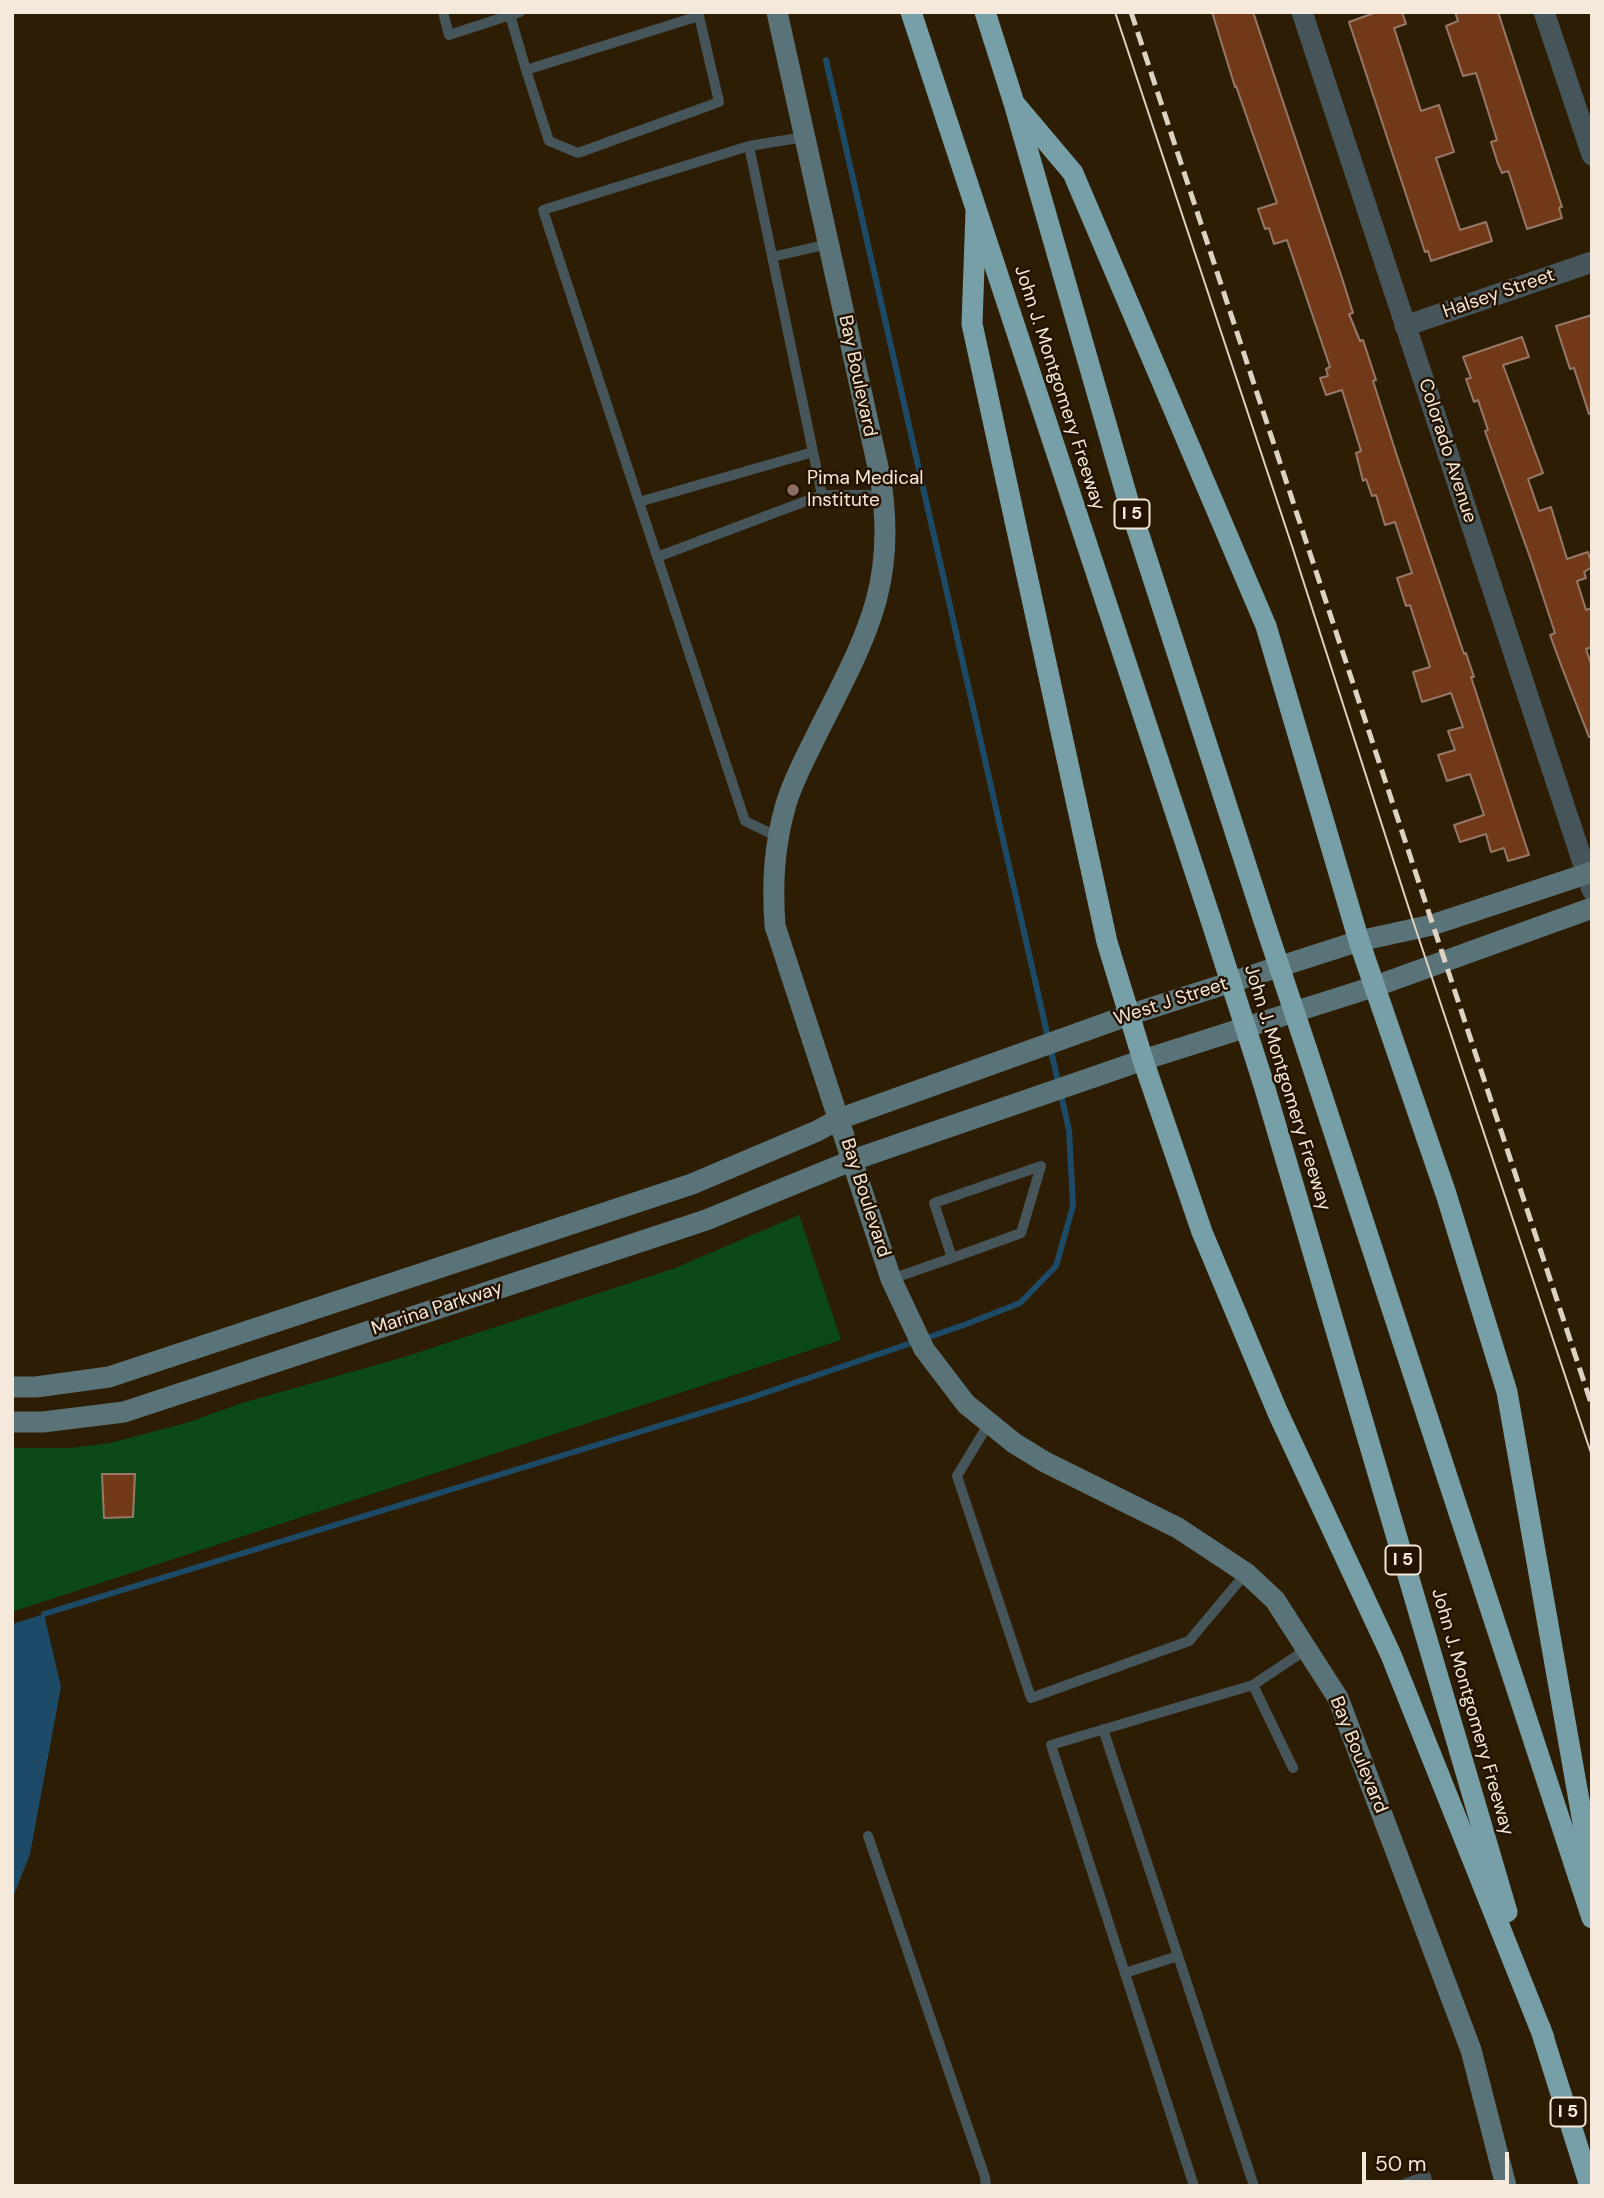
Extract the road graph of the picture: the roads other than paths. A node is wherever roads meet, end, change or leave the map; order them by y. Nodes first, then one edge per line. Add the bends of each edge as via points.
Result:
1 (443, 12) edge
2 (777, 12) edge
3 (911, 12) edge
4 (985, 12) edge
5 (1302, 12) edge
6 (1544, 12) edge
7 (515, 14) edge
8 (698, 14) edge
9 (526, 70) junction
10 (1014, 103) junction
11 (804, 137) junction
12 (749, 146) junction
13 (1592, 155) edge
14 (976, 211) junction
15 (828, 244) junction
16 (772, 257) junction
17 (1592, 262) edge
18 (1405, 326) junction
19 (813, 452) junction
20 (822, 495) junction
21 (883, 495) junction
22 (639, 502) junction
23 (657, 557) junction
24 (778, 837) junction
25 (1590, 878) edge
26 (1592, 908) edge
27 (1359, 941) junction
28 (1376, 986) junction
29 (1129, 1015) junction
30 (1143, 1060) junction
31 (839, 1119) junction
32 (853, 1160) junction
33 (952, 1258) junction
34 (891, 1279) junction
35 (12, 1387) edge
36 (12, 1422) edge
37 (989, 1423) junction
38 (1246, 1573) junction
39 (1307, 1649) junction
40 (1253, 1685) junction
41 (1103, 1729) junction
42 (1293, 1768) dead end
43 (867, 1836) dead end
44 (1592, 1874) edge
45 (1592, 1918) edge
46 (1178, 1956) junction
47 (1125, 1973) junction
48 (1544, 2038) junction
49 (986, 2186) edge
50 (1194, 2186) edge
51 (1254, 2186) edge
52 (1399, 2186) edge
53 (1428, 2186) edge
54 (1506, 2186) edge
55 (1590, 2186) edge

1 - 7 lane via 449,35
2 - 11 main road, Bay Boulevard
3 - 14 highway, John J. Montgomery Freeway / I 5
4 - 10 highway, John J. Montgomery Freeway / I 5
5 - 18 street, Colorado Avenue
6 - 13 street
7 - 9 lane
8 - 9 lane
8 - 9 lane via 719,102 578,153 549,141
10 - 27 highway via 1073,173 1266,625
10 - 45 highway, John J. Montgomery Freeway / I 5, bridge via 1129,504
11 - 12 lane
11 - 15 main road, Bay Boulevard
12 - 16 lane
12 - 22 lane via 543,211
14 - 29 highway via 972,324 1107,942
14 - 48 highway, John J. Montgomery Freeway / I 5, bridge via 1263,1082
15 - 16 lane
15 - 21 main road, Bay Boulevard
16 - 19 lane
17 - 18 street, Halsey Street
18 - 25 street, Colorado Avenue
19 - 20 lane
19 - 22 lane
20 - 21 lane
20 - 23 lane
21 - 24 main road, Bay Boulevard via 886,551 878,598 864,642 803,763
22 - 23 lane
23 - 24 lane via 745,821
24 - 31 main road, Bay Boulevard via 772,882 775,926
25 - 27 main road, West J Street via 1432,925
26 - 28 main road
27 - 28 highway
27 - 29 main road, West J Street
28 - 30 main road
28 - 44 highway via 1507,1392
29 - 30 highway
29 - 31 main road, West J Street
30 - 32 main road
30 - 48 highway via 1202,1232 1278,1413 1391,1655
31 - 32 main road, Bay Boulevard
31 - 35 main road, Marina Parkway via 692,1184 109,1377
32 - 34 main road, Bay Boulevard
32 - 36 main road, Marina Parkway via 706,1220 124,1412
33 - 33 lane via 1021,1233 1041,1166 934,1203
33 - 34 lane
34 - 37 main road, Bay Boulevard via 924,1349 966,1404
37 - 38 main road, Bay Boulevard via 1045,1462 1178,1528
37 - 38 lane via 957,1476 1031,1698 1189,1641
38 - 39 main road, Bay Boulevard via 1275,1600
39 - 40 lane
39 - 54 main road, Bay Boulevard via 1338,1698 1471,2050
40 - 41 lane
40 - 42 lane
41 - 46 lane
41 - 47 lane via 1051,1745
43 - 49 lane
46 - 47 lane
46 - 51 lane
47 - 50 lane
48 - 55 highway, John J. Montgomery Freeway / I 5
52 - 53 lane via 1426,2176

